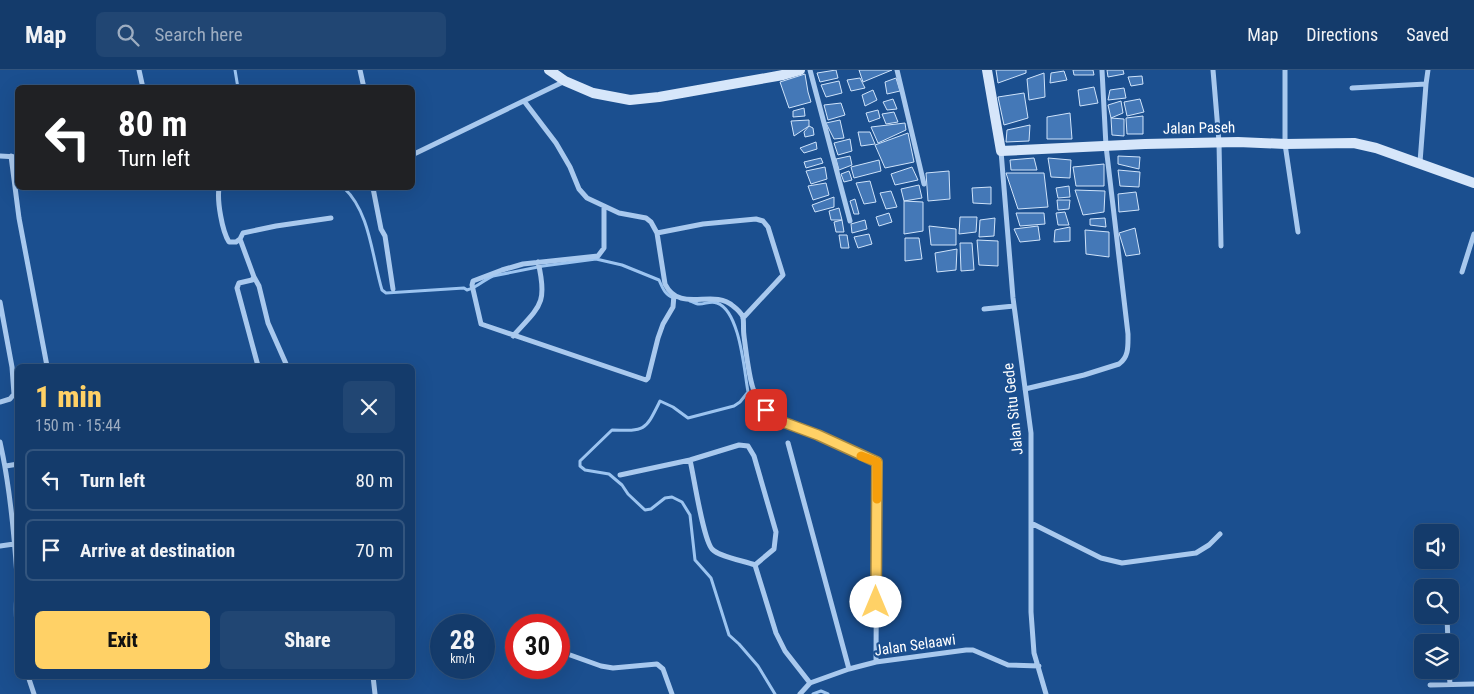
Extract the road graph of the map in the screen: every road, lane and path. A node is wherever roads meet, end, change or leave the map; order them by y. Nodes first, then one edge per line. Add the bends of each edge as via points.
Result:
1 (139, 70) edge
2 (360, 70) edge
3 (549, 70) edge
4 (800, 70) edge
5 (810, 70) edge
6 (897, 70) edge
7 (988, 70) edge
8 (1102, 70) edge
9 (1213, 70) edge
10 (1286, 70) edge
11 (1428, 70) edge
12 (783, 72) edge
13 (565, 81) junction
14 (1426, 84) junction
15 (142, 85) edge
16 (363, 85) edge
17 (1352, 88) dead end
18 (524, 101) junction
19 (1219, 142) junction
20 (1285, 144) junction
21 (1106, 146) junction
22 (1001, 151) junction
23 (415, 154) edge
24 (0, 156) edge
25 (14, 156) edge
26 (1420, 162) junction
27 (1474, 183) edge
28 (924, 184) dead end
29 (17, 190) edge
30 (219, 190) edge
31 (373, 190) edge
32 (604, 207) junction
33 (331, 218) dead end
34 (850, 221) dead end
35 (1298, 232) dead end
36 (656, 233) junction
37 (1474, 234) edge
38 (240, 240) junction
39 (1221, 246) dead end
40 (539, 265) junction
41 (1462, 272) dead end
42 (254, 277) junction
43 (393, 290) dead end
44 (674, 299) junction
45 (0, 302) edge
46 (1014, 306) junction
47 (984, 309) dead end
48 (743, 318) junction
49 (513, 336) junction
50 (47, 364) edge
51 (257, 364) edge
52 (286, 364) edge
53 (1025, 389) junction
54 (15, 397) edge
55 (0, 402) edge
56 (0, 442) edge
57 (788, 443) dead end
58 (690, 460) junction
59 (15, 464) edge
60 (6, 466) junction
61 (620, 475) dead end
62 (1031, 523) junction
63 (1220, 534) dead end
64 (14, 544) junction
65 (0, 546) edge
66 (15, 555) edge
67 (756, 565) junction
68 (570, 655) edge
69 (876, 662) junction
70 (1039, 666) junction
71 (849, 669) junction
72 (29, 679) edge
73 (374, 679) edge
74 (1450, 679) edge
75 (810, 683) junction
76 (1450, 684) junction
77 (1474, 684) edge
78 (1430, 685) dead end
79 (34, 694) edge
80 (375, 694) edge
81 (672, 694) edge
82 (800, 694) edge
83 (1046, 694) edge

1 - 15 street
2 - 16 street
3 - 13 street
4 - 12 street
5 - 34 street
6 - 28 street
7 - 22 street
8 - 21 street
9 - 19 street
10 - 20 street
11 - 14 street
12 - 13 street via 630,100 593,93
13 - 18 street
14 - 17 street
14 - 26 street
18 - 23 street
18 - 32 street via 556,143 579,189 587,198
19 - 20 street, Jalan Paseh
19 - 21 street, Jalan Paseh
19 - 39 street
20 - 26 street, Jalan Paseh via 1354,143
20 - 35 street
21 - 22 street, Jalan Paseh
21 - 53 street via 1128,334 1126,357 1119,364
22 - 46 street, Jalan Situ Gede
24 - 25 street
26 - 27 street, Jalan Paseh
29 - 50 street via 19,218
30 - 38 street via 226,236 229,242
31 - 43 street via 385,236
32 - 36 street via 646,218
32 - 40 street via 604,248 601,254
33 - 38 street via 243,233
36 - 44 street via 665,284
36 - 48 street via 703,224 763,221 768,227 783,275
37 - 41 street
38 - 42 street
40 - 49 street via 543,297 535,312
40 - 49 street via 502,270 473,281 481,324
42 - 51 street via 239,283 237,288
42 - 52 street via 268,323
44 - 48 street via 722,299 734,306
44 - 49 street via 662,324 646,380
45 - 54 street
46 - 47 street
46 - 53 street, Jalan Situ Gede
48 - 69 street via 752,387 770,416 877,462
53 - 62 street, Jalan Situ Gede via 1030,433
54 - 55 street
56 - 60 street
57 - 71 street
58 - 61 street
58 - 67 street via 706,537 712,550
58 - 67 street via 738,445 748,446 754,456 776,532 774,549
59 - 60 street
60 - 64 street
62 - 63 street via 1101,558 1122,562 1196,553
62 - 70 street, Jalan Situ Gede via 1031,612 1034,653
64 - 65 street
64 - 66 street
67 - 75 street via 776,633 785,651
68 - 81 street via 613,668 657,664 663,669
69 - 70 street, Jalan Selaawi via 974,650 1008,664
69 - 71 street, Jalan Selaawi
70 - 83 street, Jalan Situ Gede
71 - 75 street, Jalan Selaawi
72 - 79 street
73 - 80 street
74 - 76 street
75 - 82 street, Jalan Selaawi
76 - 77 street
76 - 78 street

